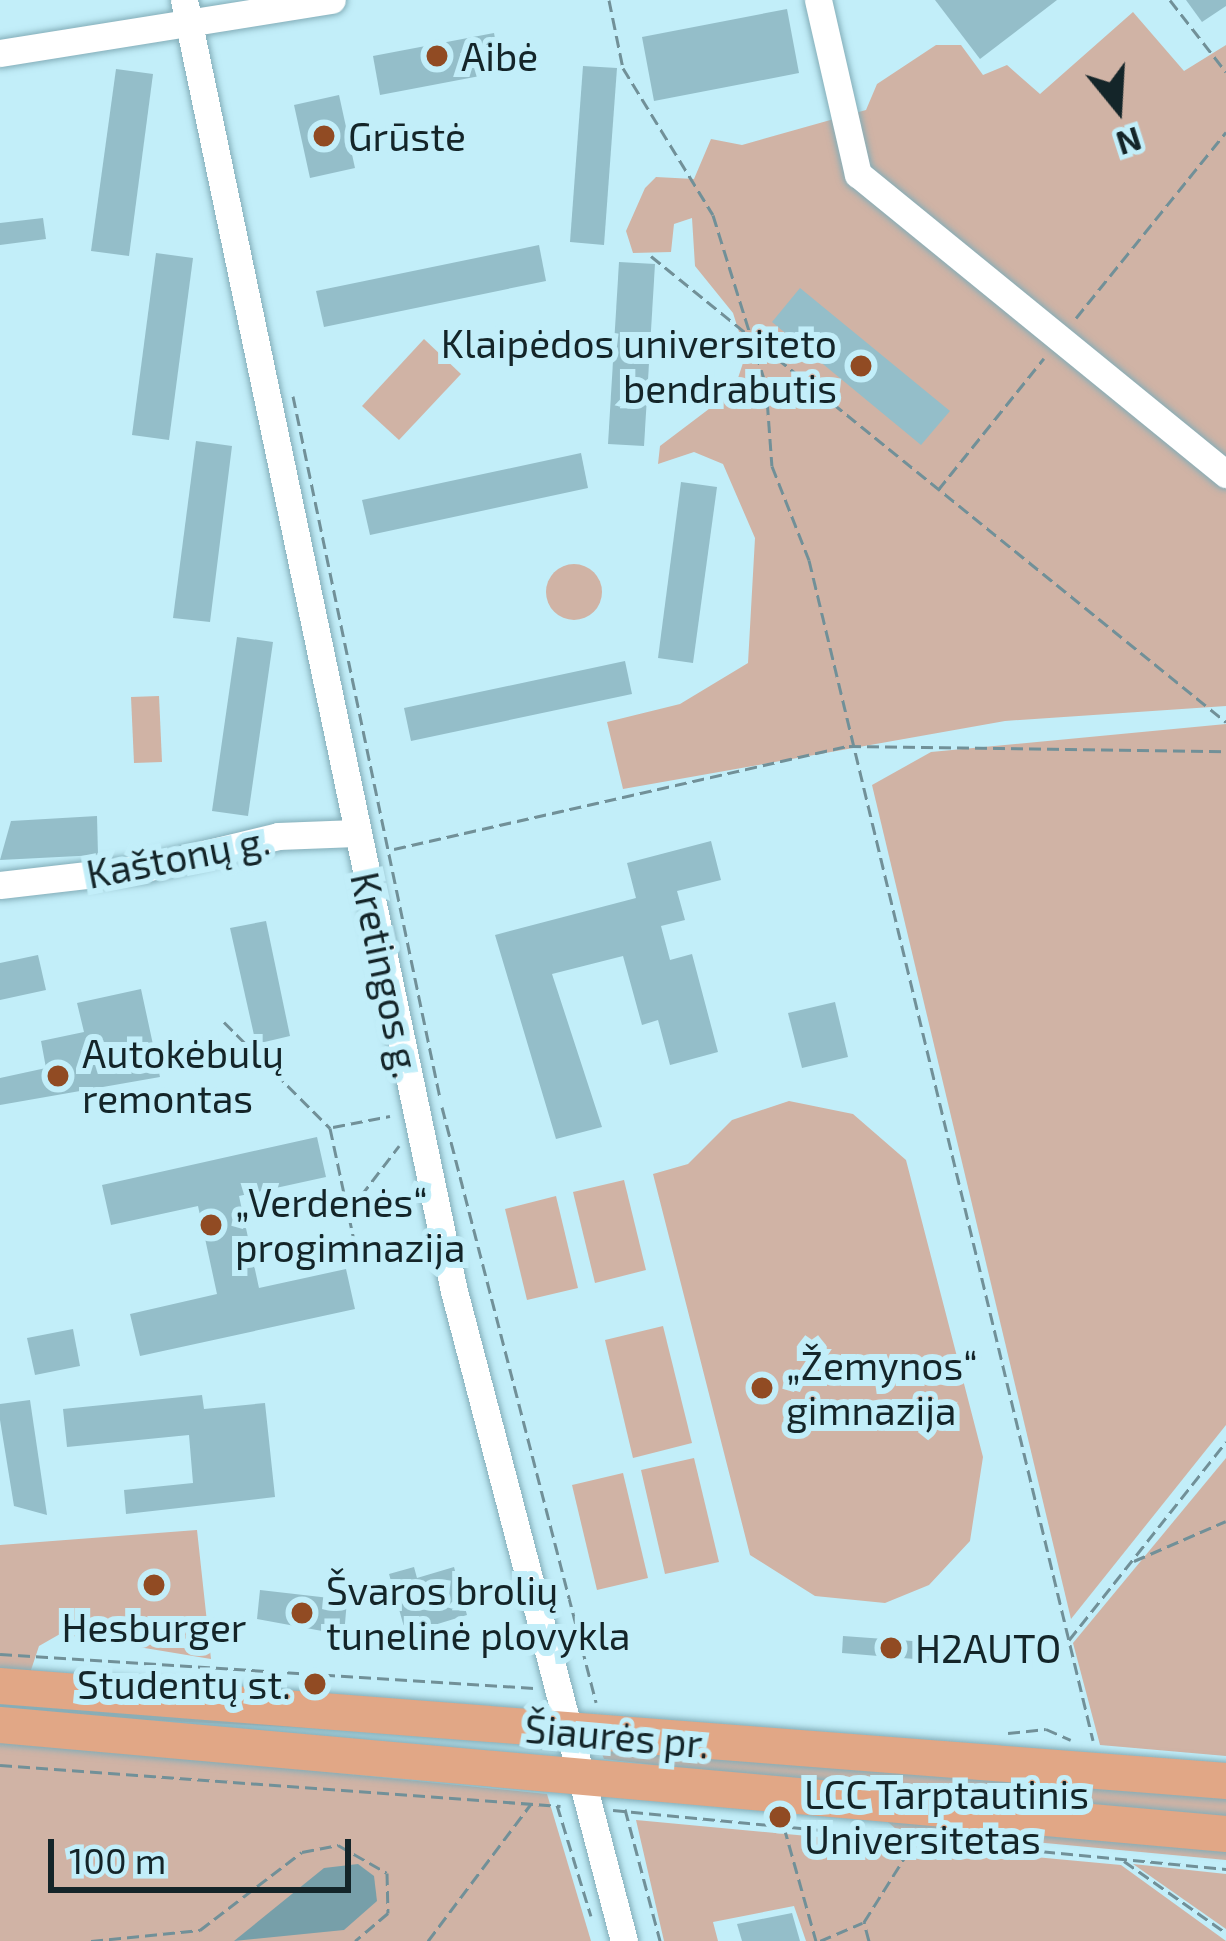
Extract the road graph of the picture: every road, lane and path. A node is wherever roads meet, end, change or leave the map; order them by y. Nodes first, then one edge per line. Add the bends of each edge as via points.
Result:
1 (332, 0) edge
2 (609, 0) edge
3 (818, 0) edge
4 (1170, 0) edge
5 (187, 13) edge
6 (0, 53) edge
7 (1226, 72) edge
8 (1226, 132) edge
9 (651, 256) dead end
10 (1060, 337) junction
11 (753, 339) junction
12 (289, 377) dead end
13 (1226, 474) edge
14 (938, 490) junction
15 (1226, 722) edge
16 (849, 746) junction
17 (1226, 751) edge
18 (356, 833) junction
19 (393, 849) junction
20 (0, 885) edge
21 (224, 1022) dead end
22 (441, 1105) junction
23 (390, 1116) dead end
24 (418, 1126) junction
25 (331, 1128) junction
26 (349, 1211) junction
27 (425, 1256) dead end
28 (1226, 1442) edge
29 (1226, 1520) edge
30 (1130, 1562) junction
31 (1067, 1642) junction
32 (0, 1654) edge
33 (0, 1686) edge
34 (574, 1707) junction
35 (0, 1725) edge
36 (1095, 1748) dead end
37 (0, 1765) edge
38 (1226, 1781) edge
39 (574, 1797) junction
40 (532, 1804) junction
41 (784, 1827) junction
42 (1226, 1834) edge
43 (916, 1839) junction
44 (1121, 1859) junction
45 (1226, 1869) edge
46 (592, 1920) dead end
47 (864, 1922) junction
48 (1226, 1933) edge
49 (91, 1941) edge
50 (355, 1941) edge
51 (428, 1941) edge
52 (624, 1941) edge
53 (660, 1941) edge
54 (818, 1941) edge
55 (869, 1941) edge

1 - 5 street
2 - 11 path via 623,68 713,215
3 - 10 street via 858,174
4 - 7 path
5 - 6 street
5 - 18 street, Kretingos g.
8 - 10 path
9 - 11 path
10 - 13 street
10 - 14 path
11 - 14 path
11 - 16 path via 772,466 809,560
12 - 19 path
14 - 15 path
16 - 17 path
16 - 19 path
16 - 31 path
18 - 20 street, Kaštonų g. via 278,836 146,868
18 - 24 street, Kretingos g.
19 - 22 path
21 - 25 path
22 - 24 path
22 - 34 path
23 - 25 path
24 - 26 path
24 - 34 street, Kretingos g.
25 - 26 path
26 - 27 path via 354,1240
28 - 30 path
29 - 30 path
30 - 31 path
31 - 36 path
32 - 34 path
33 - 34 main road, Šiaurės pr.
34 - 38 main road, Šiaurės pr.
34 - 39 street, Kretingos g.
35 - 39 main road, Šiaurės pr.
37 - 40 path
39 - 40 path
39 - 42 main road, Šiaurės pr.
39 - 46 path
39 - 52 street, Kretingos g.
40 - 51 path
41 - 43 path
41 - 53 path via 626,1811
41 - 54 path
43 - 44 path
43 - 47 path
44 - 45 path
44 - 48 path
47 - 54 path
47 - 55 path
49 - 50 path via 200,1930 302,1852 338,1845 387,1873 388,1913

